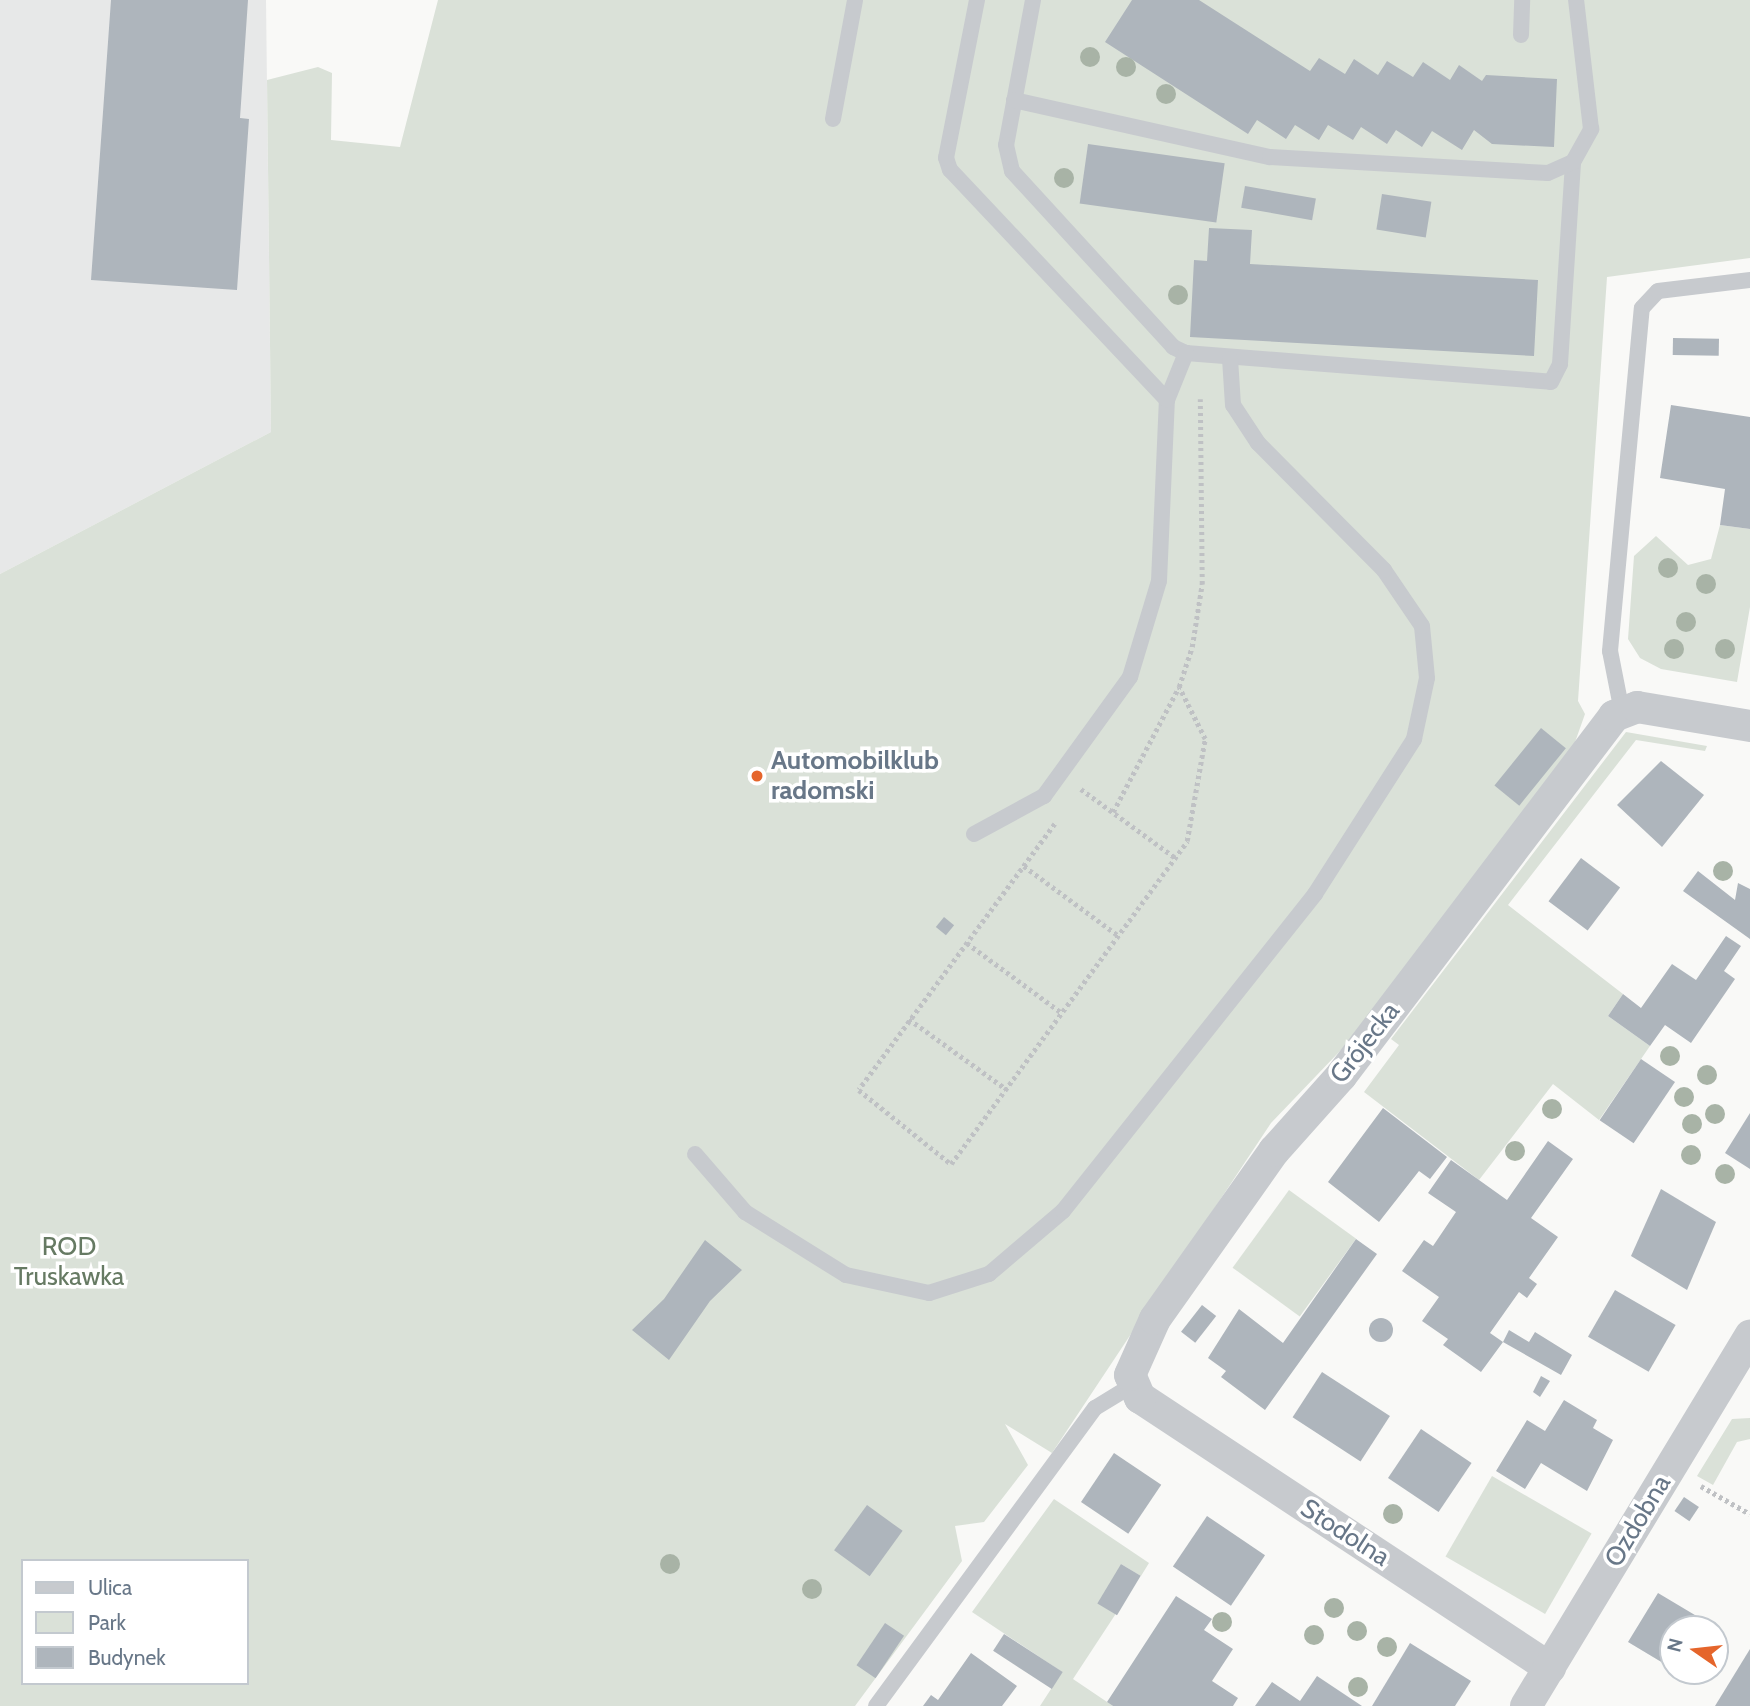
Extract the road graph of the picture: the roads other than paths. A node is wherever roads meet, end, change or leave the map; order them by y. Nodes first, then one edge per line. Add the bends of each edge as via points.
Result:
1 (855, 0) edge
2 (977, 0) edge
3 (1033, 0) edge
4 (1522, 0) edge
5 (1576, 0) edge
6 (1521, 35) dead end
7 (1014, 100) junction
8 (833, 119) dead end
9 (1573, 162) junction
10 (1750, 280) edge
11 (1186, 353) junction
12 (1230, 359) junction
13 (1167, 400) junction
14 (1629, 710) junction
15 (1750, 726) edge
16 (974, 834) dead end
17 (695, 1154) dead end
18 (1750, 1336) edge
19 (1135, 1392) junction
20 (1550, 1668) junction
21 (876, 1706) edge
22 (1527, 1706) edge

1 - 8 lane
2 - 13 lane via 946,159 950,170
3 - 7 lane
4 - 6 lane
5 - 9 lane via 1593,105 1586,146
7 - 9 lane via 1270,157 1530,173
7 - 11 lane via 1006,145 1012,171 1173,347
9 - 12 lane via 1560,364 1551,382
10 - 14 lane via 1658,291 1642,308 1610,651
11 - 12 lane
11 - 13 lane
12 - 17 lane via 1233,405 1258,443 1384,570 1422,626 1427,678 1415,739 1315,894 1063,1211 989,1274 929,1293 846,1275 745,1212
13 - 16 lane via 1159,581 1130,677 1044,796
14 - 15 street
14 - 19 street, Grójecka via 1341,1076 1274,1151 1145,1336
18 - 20 street, Ozdobna
19 - 20 street, Stodolna
19 - 21 lane via 1094,1409
20 - 22 street, Ozdobna

